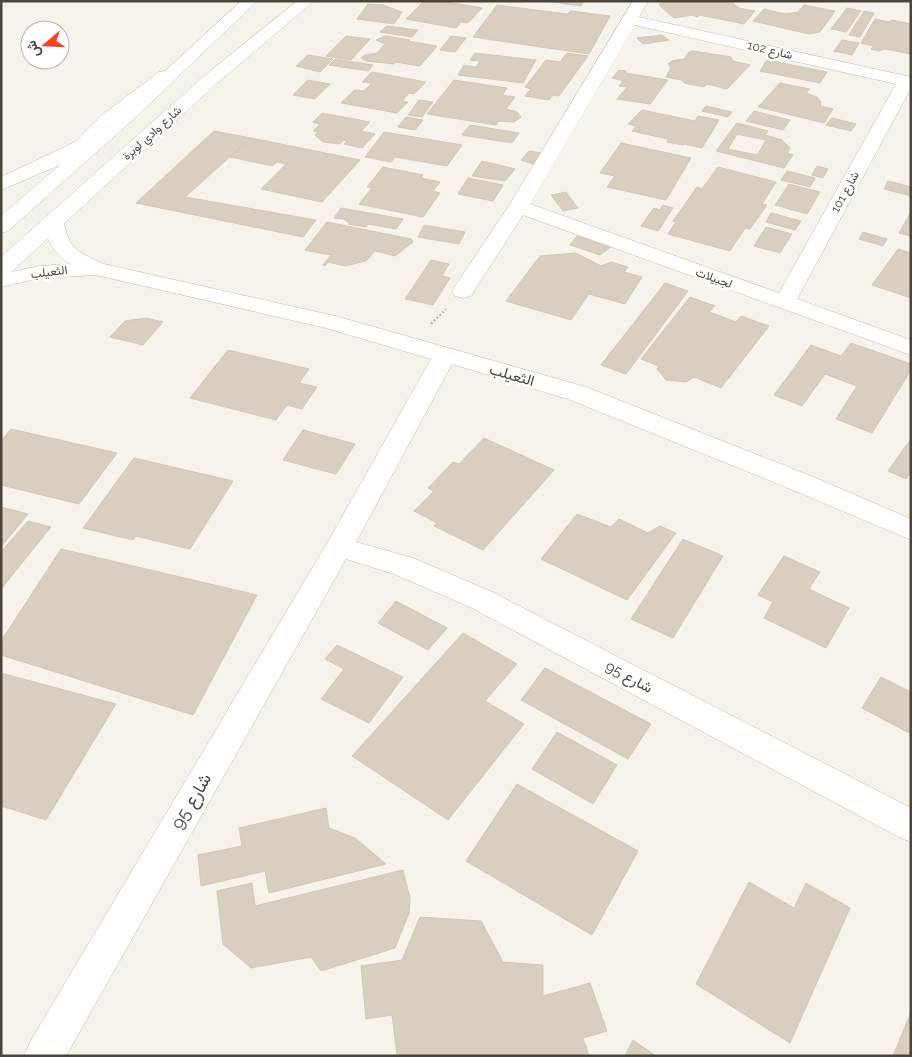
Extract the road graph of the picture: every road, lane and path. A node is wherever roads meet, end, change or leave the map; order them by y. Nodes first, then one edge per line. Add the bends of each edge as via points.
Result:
1 (250, 1) edge
2 (285, 1) edge
3 (307, 1) edge
4 (641, 1) edge
5 (629, 19) junction
6 (175, 70) junction
7 (209, 81) junction
8 (909, 81) edge
9 (1, 184) edge
10 (518, 207) junction
11 (54, 222) junction
12 (1, 226) edge
13 (97, 268) junction
14 (1, 269) edge
15 (1, 281) edge
16 (463, 291) joint
17 (784, 303) junction
18 (412, 344) junction
19 (911, 348) edge
20 (445, 355) junction
21 (911, 530) edge
22 (339, 547) junction
23 (911, 826) edge
24 (55, 1052) edge

1 - 6 street
2 - 7 street
3 - 7 street, شارع وادي لوبرة
4 - 5 street
5 - 8 street, شارع 102
5 - 10 street
6 - 9 street via 108,119 82,146
6 - 12 street
7 - 11 street, شارع وادي لوبرة
8 - 17 street, شارع 101
10 - 16 street
10 - 17 street, لجبيلات
11 - 13 street, الثعيلب via 55,236 63,249 77,260
11 - 14 street, شارع وادي لوبرة
13 - 15 street, الثعيلب via 40,272
13 - 18 street, الثعيلب via 332,322
16 - 18 path
17 - 19 street, لجبيلات
18 - 20 street, الثعيلب
20 - 21 street, الثعيلب via 577,393
20 - 22 street, شارع 95
22 - 23 street, شارع 95 via 404,566 480,599
22 - 24 street, شارع 95

